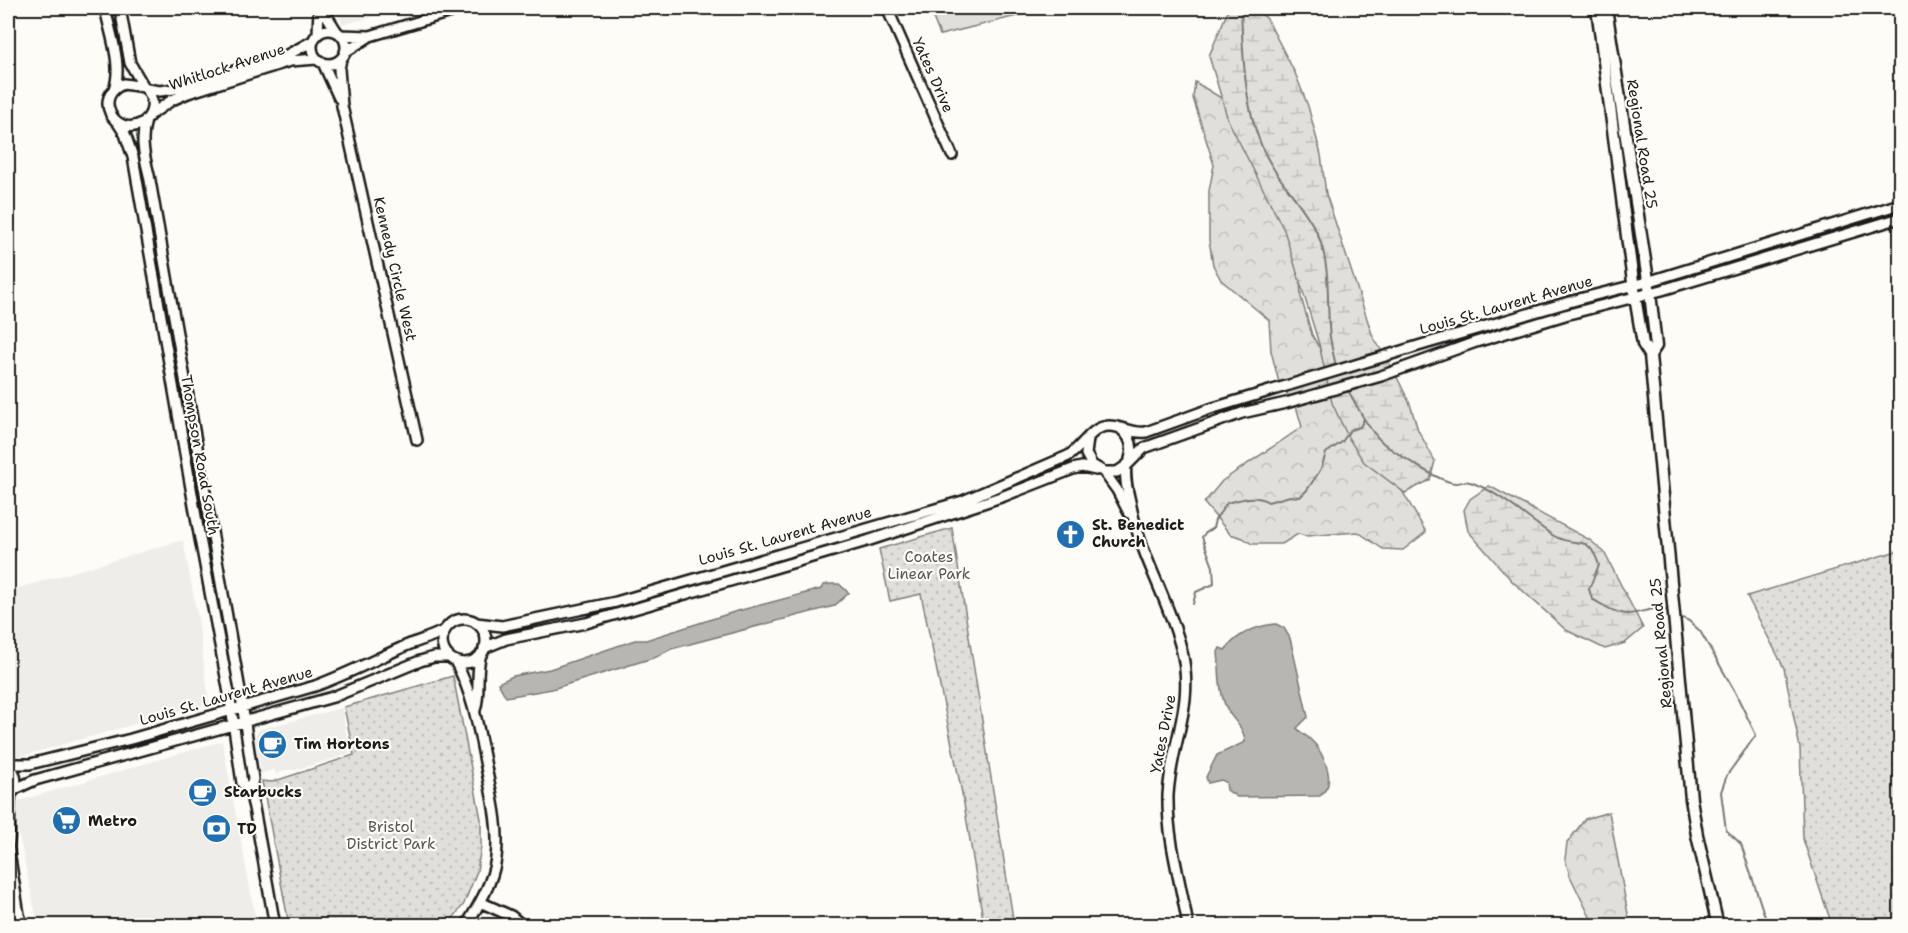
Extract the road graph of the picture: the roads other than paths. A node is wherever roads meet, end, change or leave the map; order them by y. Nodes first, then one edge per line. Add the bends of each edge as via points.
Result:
1 (105, 8) edge
2 (120, 8) edge
3 (321, 8) edge
4 (464, 8) edge
5 (887, 8) edge
6 (1597, 8) edge
7 (1606, 8) edge
8 (339, 33) junction
9 (370, 36) junction
10 (315, 37) junction
11 (343, 56) junction
12 (320, 61) junction
13 (146, 88) junction
14 (114, 90) junction
15 (342, 106) junction
16 (148, 117) junction
17 (117, 123) junction
18 (952, 155) dead end
19 (1900, 204) edge
20 (1900, 218) edge
21 (1633, 285) junction
22 (1649, 287) junction
23 (1635, 297) junction
24 (1650, 355) junction
25 (1121, 429) junction
26 (1089, 437) junction
27 (417, 440) dead end
28 (1127, 464) junction
29 (1103, 472) junction
30 (1134, 520) junction
31 (476, 623) junction
32 (445, 630) junction
33 (482, 651) junction
34 (452, 659) junction
35 (242, 707) junction
36 (231, 710) junction
37 (475, 710) junction
38 (245, 722) junction
39 (233, 725) junction
40 (8, 764) edge
41 (250, 792) junction
42 (11, 794) edge
43 (8, 846) edge
44 (480, 903) junction
45 (23, 926) edge
46 (274, 926) edge
47 (466, 926) edge
48 (523, 926) edge
49 (1188, 926) edge
50 (1718, 926) edge

1 - 14 main road via 118,66
2 - 13 main road via 130,63
3 - 8 main road
3 - 10 main road
4 - 9 main road
5 - 18 main road, Yates Drive
6 - 21 main road, Regional Road 25
7 - 22 main road, Regional Road 25
8 - 9 main road
8 - 10 main road via 327,30
8 - 11 main road via 346,43
9 - 11 main road
10 - 12 main road via 312,50
10 - 13 main road, Whitlock Avenue via 287,55 174,89
11 - 12 main road via 333,64
11 - 15 main road, Kennedy Circle West via 339,69
12 - 15 main road, Kennedy Circle West
12 - 16 main road, Whitlock Avenue via 290,61 188,93
13 - 14 main road via 124,84
13 - 16 main road via 152,102
14 - 17 main road via 108,104
15 - 27 main road, Kennedy Circle West
16 - 17 main road via 132,126
16 - 35 main road, Thompson Road South via 142,132 142,148
17 - 36 main road, Thompson Road South via 133,157
19 - 22 main road, Louis St. Laurent Avenue
20 - 22 main road, Louis St. Laurent Avenue
21 - 22 main road, Louis St. Laurent Avenue
21 - 23 main road, Regional Road 25
21 - 25 main road, Louis St. Laurent Avenue via 1428,343 1146,432
22 - 23 main road, Louis St. Laurent Avenue
22 - 24 main road, Regional Road 25 via 1656,346
23 - 24 main road, Regional Road 25 via 1643,344
23 - 28 main road, Louis St. Laurent Avenue via 1242,413 1144,448
24 - 50 main road, Regional Road 25 via 1692,799
25 - 26 main road via 1103,427
25 - 28 main road via 1131,441 1132,455
26 - 29 main road via 1088,460
26 - 31 main road, Louis St. Laurent Avenue via 1068,456 963,501 598,606 502,626
28 - 29 main road via 1117,472
28 - 30 main road, Yates Drive via 1126,487
29 - 30 main road, Yates Drive
29 - 33 main road, Louis St. Laurent Avenue via 1073,469 867,541 586,623 506,639
30 - 49 main road, Yates Drive via 1186,669 1186,707 1171,771 1168,806
31 - 32 main road via 462,619
31 - 33 main road via 484,634
32 - 34 main road via 442,644
32 - 35 main road, Louis St. Laurent Avenue via 340,677
33 - 34 main road via 469,662
33 - 37 main road
34 - 37 main road
34 - 38 main road, Louis St. Laurent Avenue via 426,659 333,697
35 - 36 main road, Louis St. Laurent Avenue
35 - 38 main road, Thompson Road South
36 - 39 main road, Thompson Road South
36 - 40 main road, Louis St. Laurent Avenue via 131,740 30,764
37 - 44 main road via 498,838 496,861
38 - 39 main road, Louis St. Laurent Avenue
38 - 41 main road, Thompson Road South via 253,779
39 - 41 main road, Thompson Road South via 242,783
39 - 42 main road, Louis St. Laurent Avenue via 35,780
40 - 42 main road via 15,775
41 - 46 main road, Thompson Road South
42 - 43 main road
43 - 45 main road
44 - 47 main road
44 - 48 main road via 511,916

